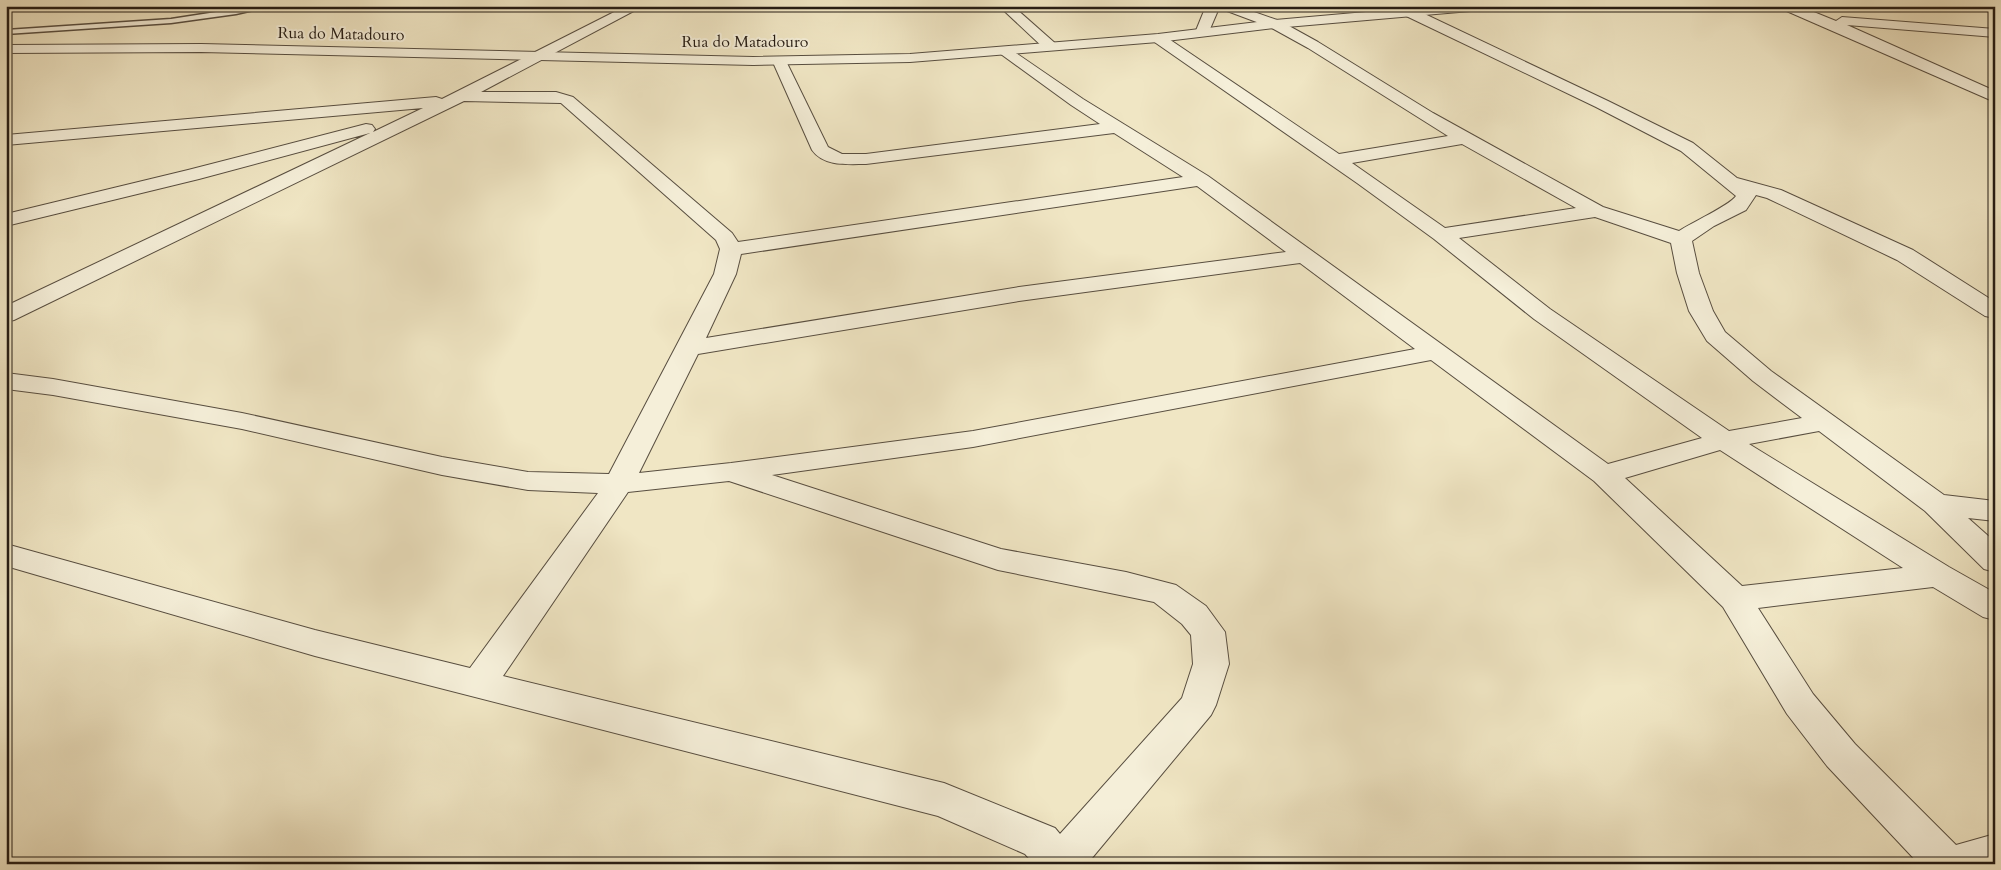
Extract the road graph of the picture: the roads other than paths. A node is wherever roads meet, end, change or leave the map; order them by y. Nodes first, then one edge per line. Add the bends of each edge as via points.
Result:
1 (268, 6) edge
2 (637, 6) edge
3 (1006, 6) edge
4 (1214, 6) edge
5 (1224, 6) edge
6 (1482, 6) edge
7 (1787, 6) edge
8 (1407, 11) junction
9 (1815, 14) edge
10 (1275, 24) junction
11 (6, 32) edge
12 (1202, 33) junction
13 (1995, 33) edge
14 (1158, 38) junction
15 (1051, 47) junction
16 (6, 49) edge
17 (1005, 52) junction
18 (542, 57) junction
19 (779, 60) junction
20 (1946, 74) junction
21 (1985, 75) dead end
22 (1995, 96) edge
23 (458, 98) junction
24 (428, 112) junction
25 (1116, 127) junction
26 (1466, 138) junction
27 (6, 140) edge
28 (1336, 160) junction
29 (1201, 180) junction
30 (1729, 182) junction
31 (1596, 211) junction
32 (6, 220) edge
33 (1441, 235) junction
34 (1682, 239) junction
35 (731, 249) junction
36 (1305, 256) junction
37 (1993, 311) dead end
38 (6, 315) edge
39 (687, 348) junction
40 (1437, 352) junction
41 (6, 381) edge
42 (1824, 422) junction
43 (1724, 440) junction
44 (731, 472) junction
45 (1604, 475) junction
46 (619, 484) junction
47 (1936, 504) junction
48 (1995, 511) edge
49 (6, 555) edge
50 (1995, 560) edge
51 (1938, 575) junction
52 (1735, 599) junction
53 (1995, 608) edge
54 (478, 684) junction
55 (1995, 853) edge
56 (1061, 863) edge
57 (1947, 864) edge
58 (1957, 864) edge

1 - 11 lane via 196,19
2 - 18 street
3 - 15 street
4 - 12 street
5 - 10 street
6 - 8 street, Rua do Matadouro
7 - 9 street
8 - 10 street, Rua do Matadouro
8 - 30 street via 1687,147
9 - 13 street
9 - 20 street
10 - 12 street, Rua do Matadouro
10 - 26 street
12 - 14 street, Rua do Matadouro
14 - 15 street, Rua do Matadouro
14 - 28 street
15 - 17 street, Rua do Matadouro
16 - 18 street, Rua do Matadouro via 201,48
17 - 19 street, Rua do Matadouro via 910,58
17 - 25 street
18 - 19 street, Rua do Matadouro
18 - 23 street
19 - 25 street via 821,150 839,159 866,159
20 - 21 street
20 - 22 street
23 - 24 street
23 - 27 street
23 - 35 street via 567,100 725,236
24 - 32 street via 192,175
24 - 38 street
25 - 29 street
26 - 28 street
26 - 31 street
28 - 33 street
29 - 35 street
29 - 36 street
30 - 34 street via 1746,195 1740,206
30 - 37 street via 1774,194 1905,255
31 - 33 street
31 - 34 street
33 - 43 street via 1542,314
34 - 42 street via 1688,273 1701,310 1716,336 1762,376
35 - 39 street via 725,274
36 - 39 street via 1019,294
36 - 40 street
39 - 46 street
40 - 44 street via 972,439
40 - 45 street
41 - 46 street via 53,386 242,421 442,466 528,481
42 - 43 street
42 - 47 street
43 - 45 street
43 - 51 street
44 - 46 street
44 - 56 street via 998,559 1164,593 1194,615 1208,632 1211,664 1198,705
45 - 52 street
46 - 54 street
47 - 48 street
47 - 50 street
49 - 54 street via 315,643
51 - 52 street
51 - 53 street
52 - 57 street via 1800,704 1841,755
54 - 56 street via 944,800 1040,841
55 - 58 street

